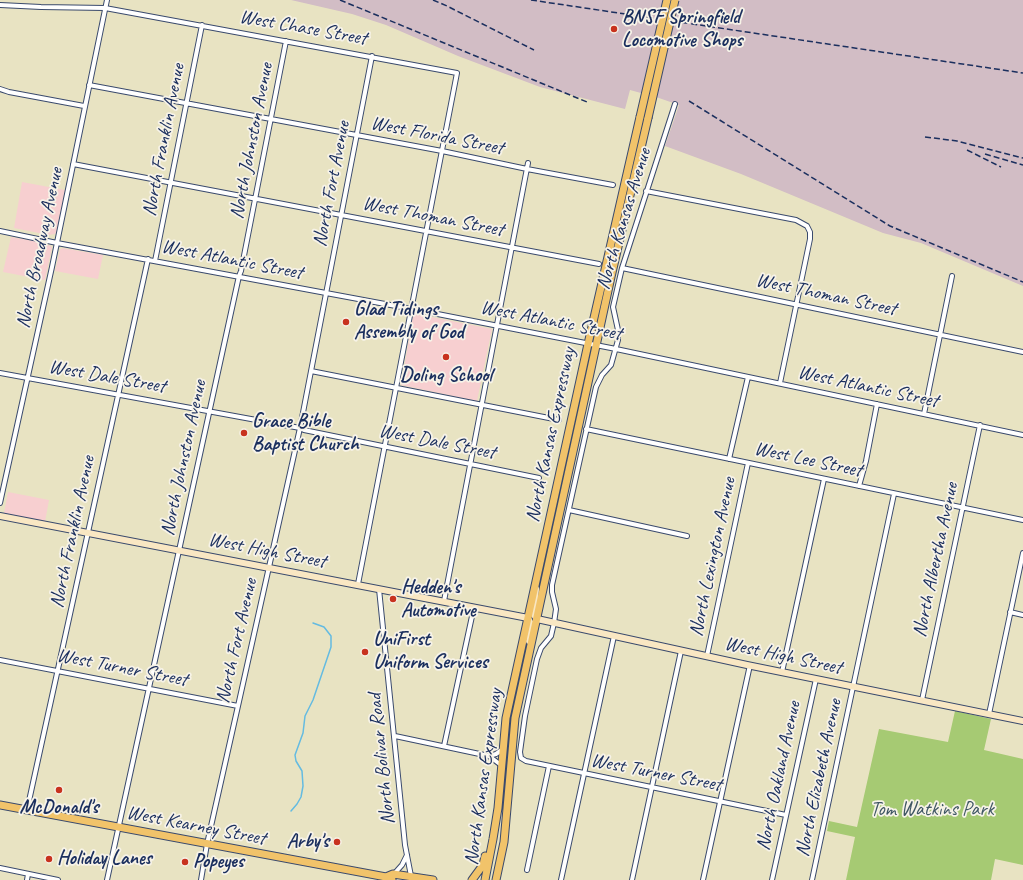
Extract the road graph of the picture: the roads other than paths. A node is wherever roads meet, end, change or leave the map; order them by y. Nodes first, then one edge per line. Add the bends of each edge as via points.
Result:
1 (106, 0) edge
2 (667, 0) edge
3 (675, 0) edge
4 (0, 5) edge
5 (105, 8) junction
6 (202, 25) junction
7 (286, 41) junction
8 (372, 56) junction
9 (89, 85) junction
10 (0, 89) edge
11 (187, 103) junction
12 (675, 104) dead end
13 (84, 106) junction
14 (272, 119) junction
15 (357, 135) junction
16 (442, 151) junction
17 (528, 163) dead end
18 (72, 164) junction
19 (527, 169) junction
20 (171, 182) junction
21 (613, 185) dead end
22 (646, 191) junction
23 (256, 198) junction
24 (342, 215) junction
25 (427, 230) junction
26 (0, 231) edge
27 (57, 243) junction
28 (512, 247) junction
29 (148, 259) junction
30 (155, 261) junction
31 (599, 264) dead end
32 (622, 268) junction
33 (239, 276) junction
34 (952, 276) dead end
35 (327, 293) junction
36 (796, 304) junction
37 (412, 309) junction
38 (497, 326) junction
39 (940, 334) junction
40 (588, 344) junction
41 (596, 345) junction
42 (616, 349) junction
43 (1023, 352) edge
44 (311, 371) junction
45 (0, 373) edge
46 (748, 377) junction
47 (28, 378) junction
48 (780, 384) junction
49 (396, 388) junction
50 (118, 394) junction
51 (877, 404) junction
52 (481, 405) junction
53 (210, 411) junction
54 (924, 414) junction
55 (559, 420) dead end
56 (980, 426) junction
57 (300, 428) junction
58 (586, 429) junction
59 (1023, 435) edge
60 (385, 447) junction
61 (729, 460) junction
62 (748, 463) junction
63 (470, 464) junction
64 (539, 478) dead end
65 (824, 479) junction
66 (859, 486) junction
67 (894, 494) junction
68 (0, 502) edge
69 (963, 508) junction
70 (569, 510) junction
71 (0, 516) edge
72 (1023, 520) edge
73 (88, 533) junction
74 (687, 536) dead end
75 (179, 551) junction
76 (1023, 552) edge
77 (269, 567) junction
78 (536, 581) junction
79 (358, 584) junction
80 (379, 588) junction
81 (444, 601) junction
82 (474, 607) junction
83 (1010, 612) junction
84 (1023, 615) edge
85 (528, 618) junction
86 (537, 620) junction
87 (554, 623) junction
88 (614, 636) junction
89 (681, 651) junction
90 (529, 656) junction
91 (707, 656) junction
92 (0, 660) edge
93 (750, 665) junction
94 (58, 672) junction
95 (782, 672) junction
96 (816, 679) junction
97 (853, 687) junction
98 (148, 689) junction
99 (922, 700) junction
100 (238, 706) junction
101 (989, 714) junction
102 (1023, 721) edge
103 (395, 736) junction
104 (444, 746) junction
105 (504, 749) junction
106 (488, 756) junction
107 (521, 758) joint
108 (502, 765) junction
109 (549, 766) junction
110 (584, 774) junction
111 (652, 788) junction
112 (720, 801) junction
113 (0, 805) edge
114 (498, 808) junction
115 (27, 810) junction
116 (786, 815) junction
117 (118, 827) junction
118 (207, 844) junction
119 (407, 855) junction
120 (0, 868) edge
121 (527, 870) dead end
122 (498, 872) junction
123 (28, 874) junction
124 (411, 876) junction
125 (391, 877) edge
126 (27, 880) edge
127 (58, 880) edge
128 (107, 880) edge
129 (201, 880) edge
130 (433, 880) edge
131 (472, 880) edge
132 (485, 880) edge
133 (496, 880) edge
134 (503, 880) edge
135 (561, 880) edge
136 (632, 880) edge
137 (703, 880) edge
138 (772, 880) edge
139 (812, 880) edge

1 - 5 street, North Broadway Avenue
2 - 40 main road, North Kansas Expressway, bridge
3 - 41 main road, North Kansas Expressway, bridge
4 - 5 street, West Chase Street
5 - 6 street, West Chase Street
5 - 9 street, North Broadway Avenue
6 - 7 street, West Chase Street
6 - 11 street, North Franklin Avenue
7 - 8 street, West Chase Street
7 - 14 street, North Johnston Avenue
8 - 15 street, North Fort Avenue
8 - 16 street, West Chase Street via 457,73
9 - 11 street, West Florida Street
9 - 13 street, North Broadway Avenue
10 - 13 street
11 - 14 street, West Florida Street
11 - 20 street, North Franklin Avenue
12 - 22 street, North Kansas Avenue
13 - 18 street, North Broadway Avenue
14 - 15 street, West Florida Street
14 - 23 street, North Johnston Avenue
15 - 16 street, West Florida Street
15 - 24 street, North Fort Avenue
16 - 19 street, West Florida Street
16 - 25 street
17 - 19 street
18 - 20 street, West Thoman Street
18 - 27 street, North Broadway Avenue
19 - 21 street, West Florida Street
19 - 28 street
20 - 23 street, West Thoman Street
20 - 30 street, North Franklin Avenue
22 - 32 street, North Kansas Avenue
22 - 36 street via 796,220 807,226 810,239
23 - 24 street, West Thoman Street
23 - 33 street, North Johnston Avenue
24 - 25 street, West Thoman Street
24 - 35 street, North Fort Avenue
25 - 28 street, West Thoman Street
25 - 37 street
26 - 27 street, West Atlantic Street
27 - 29 street, West Atlantic Street
27 - 47 street, North Broadway Avenue
28 - 31 street, West Thoman Street
28 - 38 street
29 - 30 street, West Atlantic Street
29 - 50 street, North Franklin Avenue
30 - 33 street, West Atlantic Street
32 - 36 street, West Thoman Street
32 - 42 street, North Kansas Avenue via 613,307 618,330
33 - 35 street, West Atlantic Street
33 - 53 street, North Johnston Avenue
34 - 39 street
35 - 37 street, West Atlantic Street
35 - 44 street, North Fort Avenue
36 - 39 street, West Thoman Street
36 - 48 street
37 - 38 street, West Atlantic Street
37 - 49 street
38 - 40 street, West Atlantic Street
38 - 52 street
39 - 43 street, West Thoman Street
39 - 54 street
40 - 41 street, West Atlantic Street
40 - 78 main road, North Kansas Expressway
41 - 42 street, West Atlantic Street
41 - 86 main road, North Kansas Expressway
42 - 46 street, West Atlantic Street
42 - 58 street, North Kansas Avenue via 611,364 598,381
44 - 49 street
44 - 57 street, North Fort Avenue
45 - 47 street, West Dale Street
46 - 48 street, West Atlantic Street
46 - 61 street, North Lexington Avenue
47 - 50 street, West Dale Street
47 - 68 street, North Broadway Avenue
48 - 51 street, West Atlantic Street
49 - 52 street
49 - 60 street
50 - 53 street, West Dale Street
50 - 73 street, North Franklin Avenue
51 - 54 street, West Atlantic Street
51 - 66 street
52 - 55 street
52 - 63 street
53 - 57 street, West Dale Street
53 - 75 street, North Johnston Avenue
54 - 56 street, West Atlantic Street
56 - 59 street, West Atlantic Street
56 - 69 street, North Albertha Avenue
57 - 60 street, West Dale Street
57 - 77 street, North Fort Avenue
58 - 61 street, West Lee Street
58 - 70 street, North Kansas Avenue
60 - 63 street, West Dale Street
60 - 79 street
61 - 62 street, West Lee Street
62 - 65 street, West Lee Street
62 - 91 street, North Lexington Avenue
63 - 64 street, West Dale Street
63 - 81 street
65 - 66 street, West Lee Street
65 - 95 street, North Oakland Avenue
66 - 67 street, West Lee Street
67 - 69 street, West Lee Street
67 - 97 street, North Elizabeth Avenue
69 - 72 street, West Lee Street
69 - 99 street, North Albertha Avenue
70 - 74 street
70 - 87 street, North Kansas Avenue via 552,585 556,609
71 - 73 street, West High Street
73 - 75 street, West High Street
73 - 94 street, North Franklin Avenue
75 - 77 street, West High Street
75 - 98 street, North Johnston Avenue
76 - 83 street
77 - 79 street, West High Street
77 - 100 street, North Fort Avenue
78 - 85 main road, North Kansas Expressway
78 - 86 street via 534,615
79 - 80 street, West High Street
80 - 81 street, West High Street
80 - 103 street, North Bolivar Road
81 - 82 street, West High Street
82 - 85 street, West High Street
82 - 104 street
83 - 84 street
83 - 101 street
85 - 90 street via 531,624
85 - 105 main road, North Kansas Expressway via 506,718
86 - 87 street, West High Street
86 - 90 main road, North Kansas Expressway
87 - 88 street, West High Street
87 - 107 street, North Kansas Avenue via 537,659 525,716
88 - 89 street, West High Street
88 - 110 street
89 - 91 street, West High Street
89 - 111 street, North Lexington Avenue
90 - 122 main road, North Kansas Expressway via 515,718 504,842
91 - 93 street, West High Street
92 - 94 street, West Turner Street
93 - 95 street, West High Street
93 - 112 street
94 - 98 street, West Turner Street
94 - 115 street, North Franklin Avenue
95 - 96 street, West High Street
96 - 97 street, West High Street
96 - 116 street, North Oakland Avenue
97 - 99 street, West High Street
97 - 139 street, North Elizabeth Avenue
98 - 100 street, West Turner Street
98 - 117 street, North Johnston Avenue
99 - 101 street, West High Street
100 - 118 street, North Fort Avenue
101 - 102 street, West High Street
103 - 104 street
103 - 119 street, North Bolivar Road
104 - 106 street
105 - 106 street
105 - 108 main road, North Kansas Expressway
106 - 108 street
107 - 109 street, West Turner Street
108 - 114 main road, North Kansas Expressway
109 - 110 street, West Turner Street
109 - 121 street
110 - 111 street, West Turner Street
110 - 135 street
111 - 112 street, West Turner Street
111 - 136 street, North Lexington Avenue
112 - 116 street, West Turner Street
112 - 137 street
113 - 115 main road, West Kearney Street
114 - 131 main road via 490,830 483,865
114 - 132 main road, North Kansas Expressway
115 - 117 main road, West Kearney Street
116 - 138 street, North Oakland Avenue
117 - 118 main road, West Kearney Street
117 - 128 street, North Johnston Avenue
118 - 125 main road, West Kearney Street
118 - 129 street, North Fort Avenue
119 - 124 street, North Bolivar Road
119 - 125 street
120 - 123 street
122 - 133 main road, North Kansas Expressway
122 - 134 main road
123 - 126 street
123 - 127 street
124 - 125 main road, West Kearney Street
124 - 130 main road, West Kearney Street

